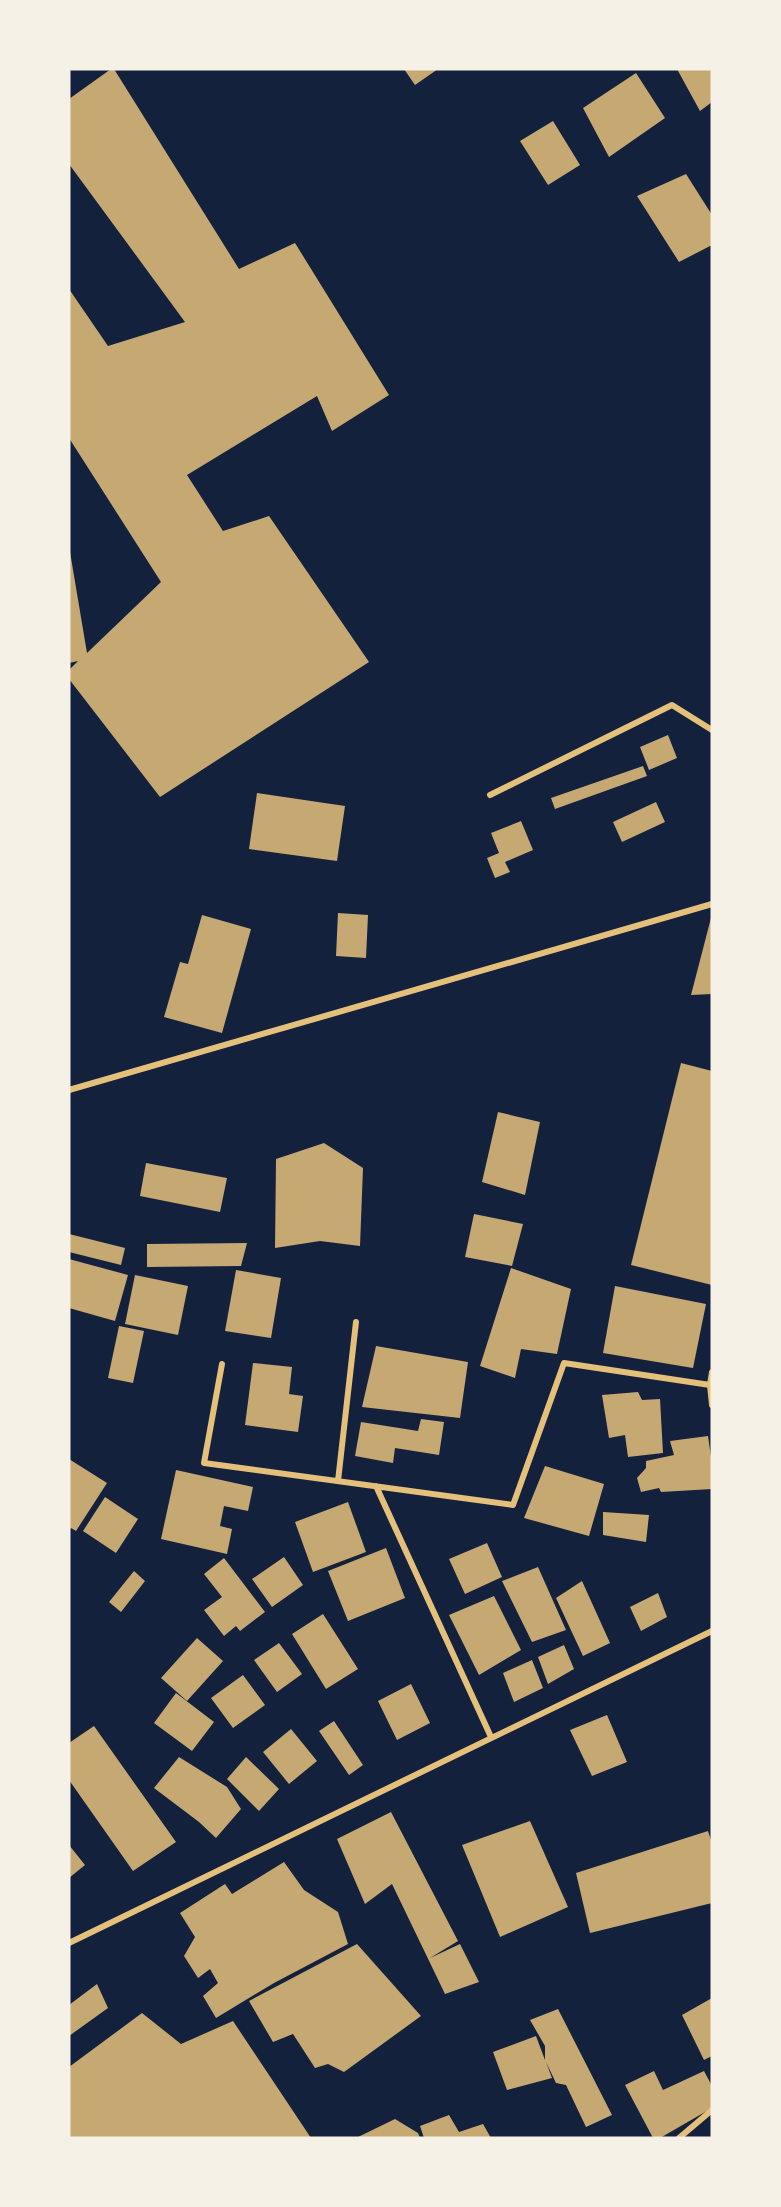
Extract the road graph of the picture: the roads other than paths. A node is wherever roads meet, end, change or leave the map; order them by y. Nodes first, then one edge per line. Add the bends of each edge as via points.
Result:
1 (712, 730) edge
2 (490, 795) dead end
3 (712, 904) edge
4 (69, 1090) edge
5 (356, 1322) dead end
6 (222, 1364) dead end
7 (712, 1371) edge
8 (710, 1385) junction
9 (712, 1405) edge
10 (338, 1481) junction
11 (376, 1486) junction
12 (712, 1631) edge
13 (491, 1737) junction
14 (69, 1943) edge
15 (712, 2110) edge
16 (679, 2138) edge

1 - 2 street via 672,705
3 - 4 street
5 - 10 street
6 - 10 street via 204,1463
7 - 8 street
8 - 9 street
8 - 11 street via 564,1363 513,1504
10 - 11 street
11 - 13 street
12 - 13 street
13 - 14 street
15 - 16 street

